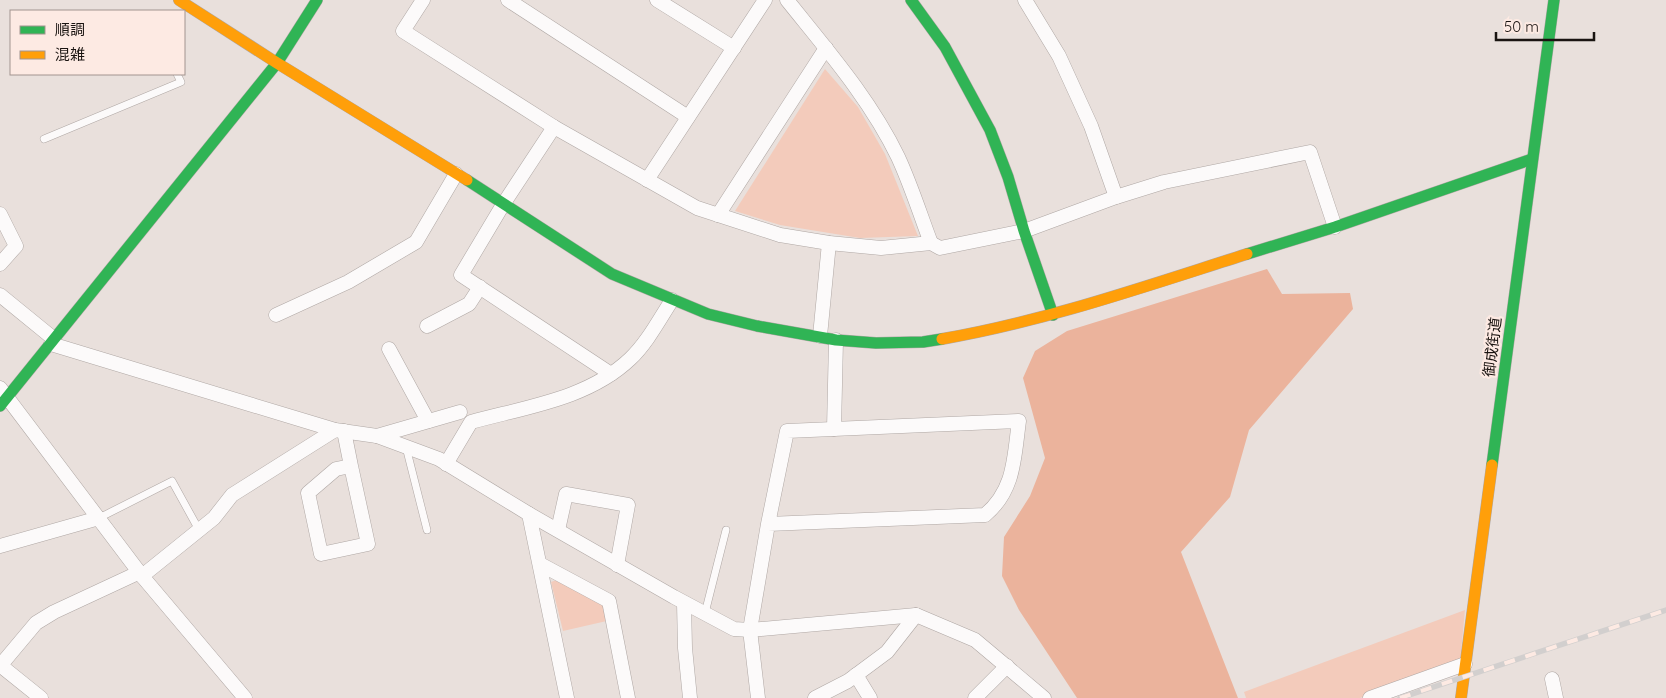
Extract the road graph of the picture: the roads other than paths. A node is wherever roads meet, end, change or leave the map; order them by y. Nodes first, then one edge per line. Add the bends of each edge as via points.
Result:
1 (317, 0) edge
2 (423, 0) edge
3 (508, 0) edge
4 (657, 0) edge
5 (765, 0) edge
6 (787, 0) edge
7 (910, 0) edge
8 (1025, 0) edge
9 (1554, 0) edge
10 (184, 6) edge
11 (734, 48) junction
12 (826, 48) junction
13 (277, 63) junction
14 (176, 75) edge
15 (688, 117) junction
16 (554, 127) junction
17 (44, 139) dead end
18 (1532, 159) junction
19 (456, 174) junction
20 (647, 180) junction
21 (1116, 197) junction
22 (504, 203) junction
23 (0, 214) edge
24 (718, 215) junction
25 (1335, 227) junction
26 (1024, 231) junction
27 (829, 243) junction
28 (931, 243) junction
29 (0, 264) edge
30 (480, 287) junction
31 (0, 295) edge
32 (672, 300) junction
33 (1053, 314) junction
34 (276, 315) dead end
35 (427, 326) dead end
36 (820, 336) junction
37 (836, 340) junction
38 (52, 342) junction
39 (389, 349) dead end
40 (611, 374) junction
41 (2, 397) edge
42 (460, 412) dead end
43 (428, 421) junction
44 (834, 429) junction
45 (339, 430) junction
46 (377, 436) junction
47 (406, 447) junction
48 (446, 464) junction
49 (351, 466) junction
50 (529, 514) junction
51 (99, 518) junction
52 (768, 524) junction
53 (199, 530) junction
54 (427, 530) dead end
55 (558, 530) junction
56 (726, 530) dead end
57 (0, 546) edge
58 (540, 564) junction
59 (617, 564) junction
60 (141, 574) junction
61 (684, 603) junction
62 (705, 613) junction
63 (916, 615) junction
64 (750, 630) junction
65 (1465, 664) junction
66 (0, 666) edge
67 (1007, 666) junction
68 (856, 675) junction
69 (1552, 679) dead end
70 (42, 698) edge
71 (245, 698) edge
72 (567, 698) edge
73 (628, 698) edge
74 (690, 698) edge
75 (758, 698) edge
76 (815, 698) edge
77 (870, 698) edge
78 (975, 698) edge
79 (1044, 698) edge
80 (1370, 698) edge
81 (1461, 698) edge
82 (1556, 698) edge

1 - 13 street
2 - 16 street via 403,31
3 - 15 street
4 - 11 street
5 - 11 street
6 - 12 street
7 - 26 street via 945,47 990,130
8 - 21 street via 1059,56 1091,126
9 - 18 street, 御成街道
10 - 13 street
11 - 15 street
12 - 24 street
12 - 28 street via 872,110 898,156
13 - 19 street
13 - 38 street
14 - 17 lane via 180,82
15 - 20 street
16 - 20 street
16 - 22 street
18 - 25 street
18 - 65 street, 御成街道
19 - 22 street
19 - 34 street via 416,242 348,282
20 - 24 street via 697,208
21 - 25 street via 1164,182 1310,152
21 - 26 street
22 - 30 street via 461,274
22 - 32 street via 612,274
23 - 29 street via 16,246
24 - 27 street via 780,235
25 - 33 street
26 - 28 street via 940,248
26 - 33 street
27 - 28 street via 880,248
27 - 36 street
30 - 35 street via 469,304
30 - 40 street
31 - 38 street
32 - 36 street via 708,314 757,326
32 - 40 street via 631,359
33 - 37 street via 988,331 923,342
36 - 37 street
37 - 44 street
38 - 41 street
38 - 45 street
39 - 43 street
40 - 48 street via 567,396 472,422
41 - 51 street
42 - 43 street
43 - 46 street
44 - 52 street via 787,431
44 - 52 street via 1019,422 1011,478 995,506 985,514
45 - 46 street
45 - 49 street
45 - 53 street via 232,495 214,518
46 - 47 street
47 - 48 street
47 - 54 lane
48 - 50 street
49 - 49 street via 368,544 321,554 308,493 336,469
50 - 55 street
50 - 58 street
51 - 53 lane via 172,481
51 - 57 street
51 - 60 street
52 - 64 street
53 - 60 street
55 - 59 street
55 - 59 street via 566,494 628,505
56 - 62 lane
58 - 72 street
58 - 73 street via 609,601
59 - 61 street
60 - 66 street via 36,623
60 - 71 street
61 - 62 street
61 - 74 street
62 - 64 street via 734,629
63 - 64 street
63 - 67 street via 975,640
63 - 68 street via 887,652
64 - 75 street
65 - 80 street
65 - 81 street, 御成街道
66 - 70 street
67 - 78 street
67 - 79 street
68 - 76 street
68 - 77 street
69 - 82 street

